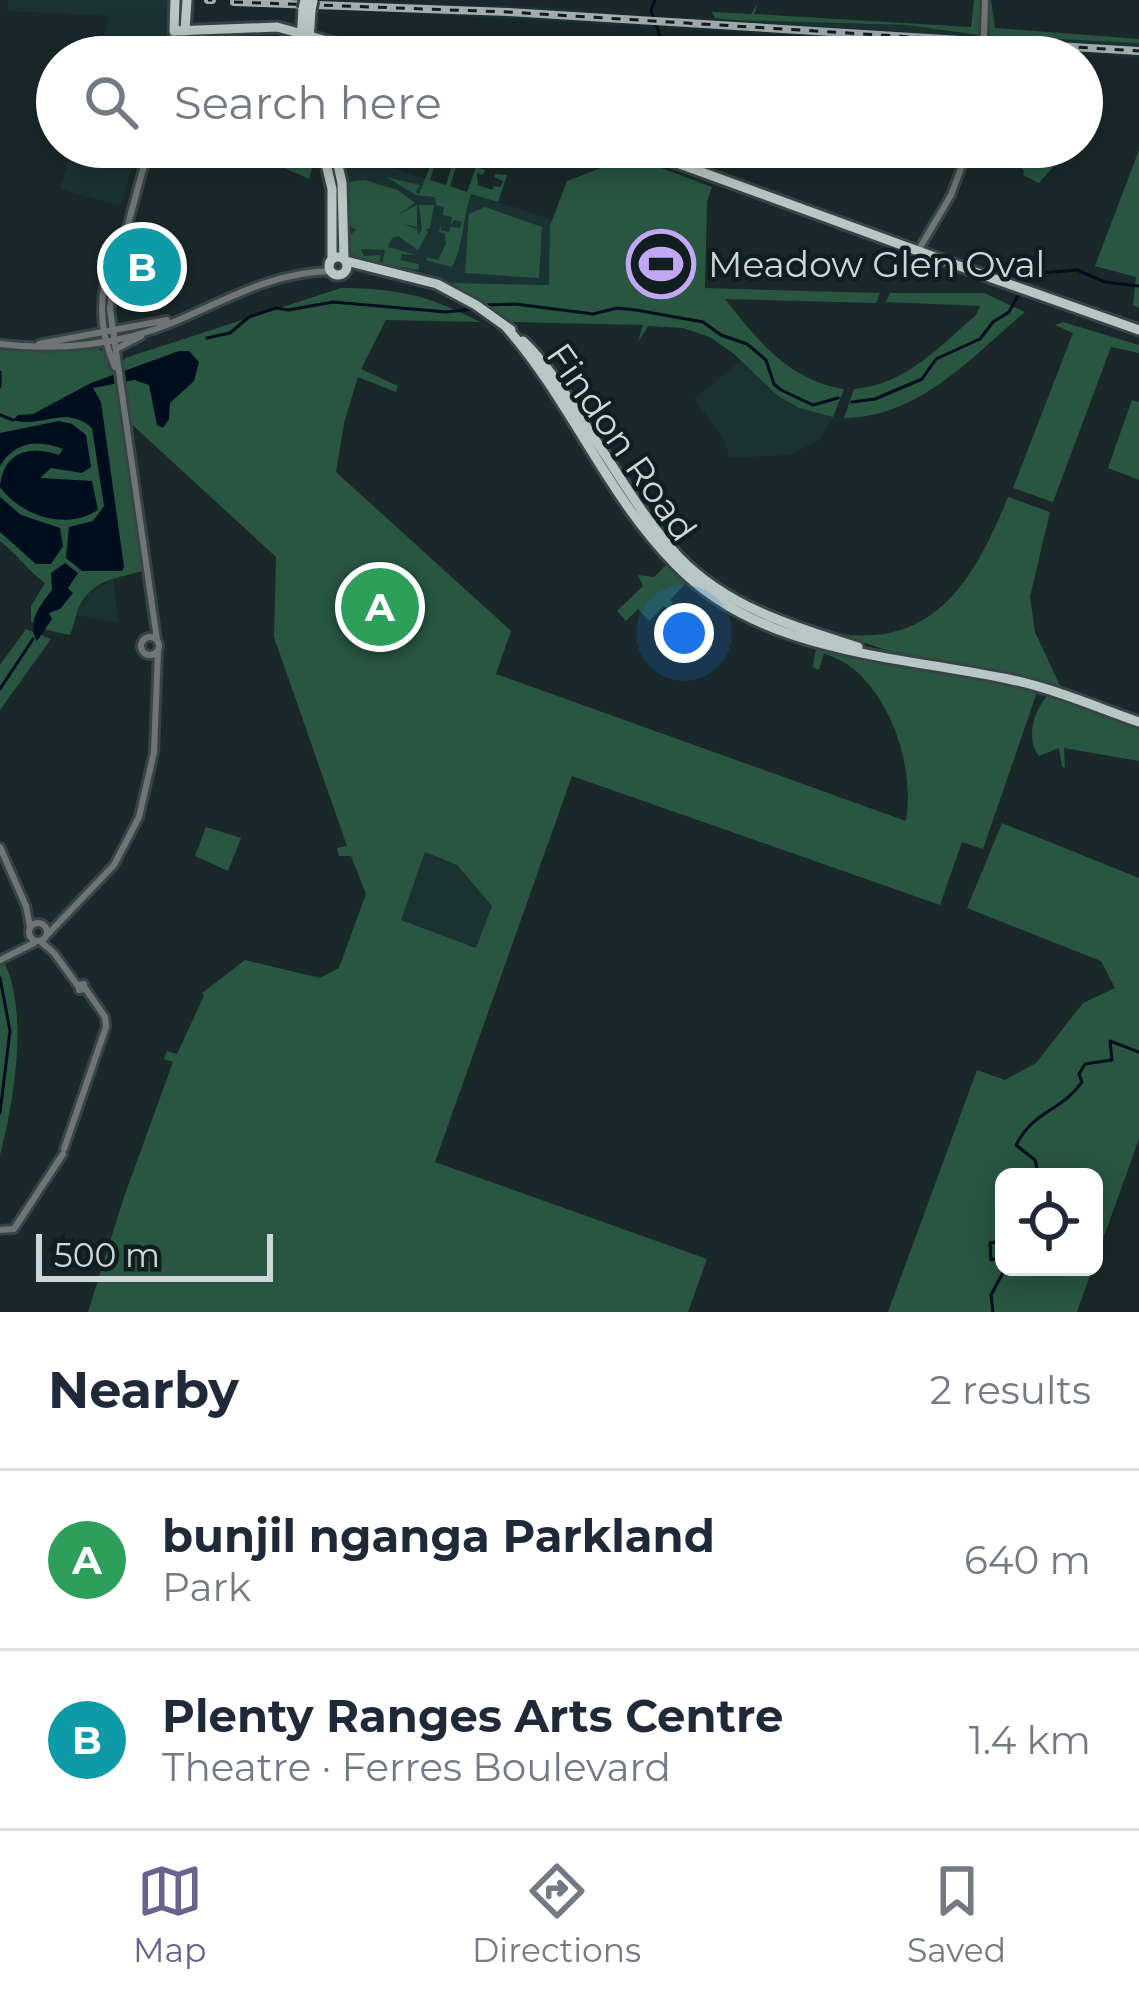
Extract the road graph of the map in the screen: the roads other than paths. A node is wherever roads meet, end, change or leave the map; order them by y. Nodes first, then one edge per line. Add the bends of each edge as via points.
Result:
1 (984, 0) edge
2 (182, 3) edge
3 (308, 5) edge
4 (304, 29) junction
5 (186, 30) junction
6 (183, 36) edge
7 (304, 36) edge
8 (324, 36) edge
9 (326, 36) edge
10 (984, 36) edge
11 (143, 168) edge
12 (327, 168) edge
13 (338, 168) edge
14 (693, 168) edge
15 (699, 168) edge
16 (961, 168) edge
17 (777, 197) junction
18 (125, 232) junction
19 (921, 252) junction
20 (338, 264) junction
21 (188, 315) junction
22 (101, 322) junction
23 (155, 328) junction
24 (1138, 330) edge
25 (109, 337) junction
26 (65, 341) junction
27 (0, 344) edge
28 (21, 346) junction
29 (116, 352) junction
30 (529, 352) junction
31 (117, 370) junction
32 (563, 401) junction
33 (151, 614) junction
34 (143, 640) junction
35 (157, 640) junction
36 (158, 652) junction
37 (146, 655) junction
38 (156, 674) junction
39 (1139, 722) edge
40 (0, 848) edge
41 (64, 918) junction
42 (36, 927) junction
43 (43, 938) junction
44 (19, 950) junction
45 (0, 960) edge
46 (0, 1230) edge

1 - 10 street
2 - 5 main road
2 - 5 main road
3 - 4 main road
4 - 5 main road via 260,20
4 - 7 main road
4 - 8 main road
4 - 9 main road
5 - 6 street
11 - 18 street
12 - 20 main road
13 - 20 main road
14 - 17 main road
15 - 17 main road
16 - 19 street
17 - 19 main road
18 - 22 street via 104,281
18 - 25 street
19 - 24 main road
20 - 21 street, Findon Road via 258,284
20 - 30 main road, Findon Road via 443,287 506,327
21 - 23 street, Findon Road
21 - 25 street, Findon Road
22 - 25 street
22 - 26 street
23 - 25 street, Findon Road
23 - 29 street
25 - 26 street, Findon Road
25 - 28 street, Findon Road
25 - 29 street
25 - 31 street
26 - 28 street, Findon Road
27 - 28 street, Findon Road
29 - 31 street
30 - 32 main road, Findon Road
30 - 32 main road, Findon Road
31 - 33 street
32 - 39 main road, Findon Road via 688,566 753,615 821,641 1023,682
33 - 34 street
33 - 35 street
34 - 35 street
34 - 37 street
35 - 36 street
36 - 37 street
36 - 38 street
37 - 38 street
38 - 41 street via 151,775 108,872
40 - 42 street
41 - 42 street
41 - 43 street
42 - 43 street
42 - 43 street
42 - 44 street
43 - 44 street
43 - 46 street via 106,1027 56,1164 16,1227
44 - 45 street

